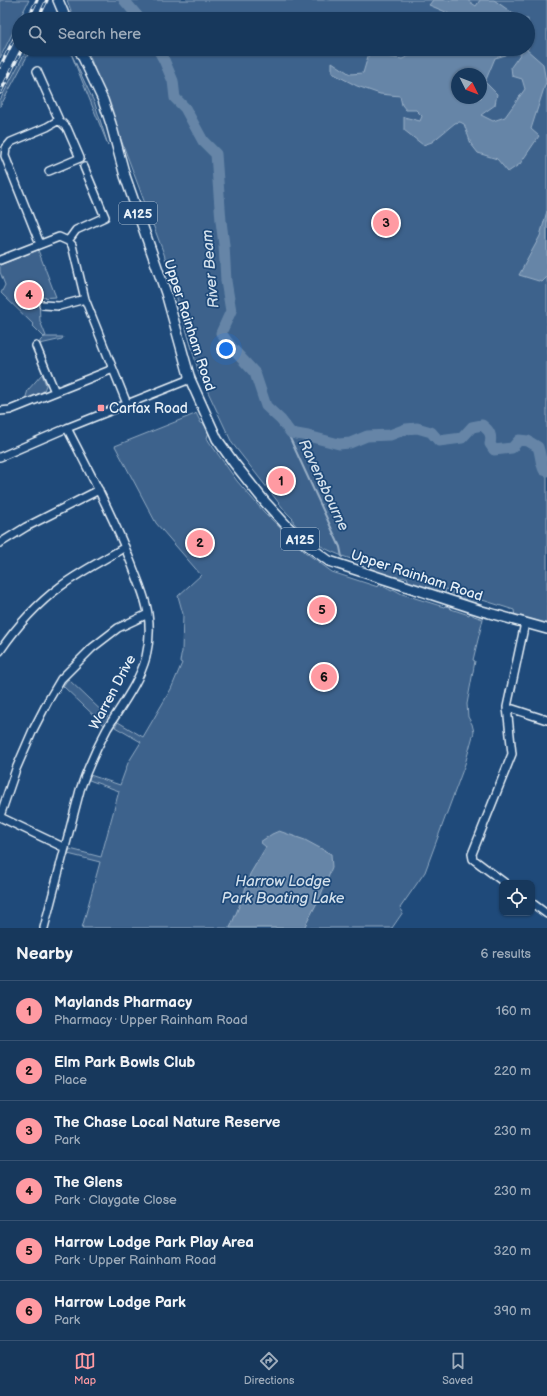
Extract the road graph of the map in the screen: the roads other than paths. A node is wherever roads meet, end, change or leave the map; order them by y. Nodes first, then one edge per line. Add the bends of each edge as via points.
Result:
1 (58, 0) edge
2 (63, 12) edge
3 (82, 56) edge
4 (37, 71) dead end
5 (59, 120) junction
6 (84, 167) dead end
7 (49, 171) dead end
8 (68, 241) junction
9 (40, 244) junction
10 (0, 260) edge
11 (85, 298) junction
12 (43, 305) dead end
13 (36, 346) dead end
14 (113, 369) junction
15 (190, 379) junction
16 (55, 392) junction
17 (127, 404) junction
18 (0, 411) edge
19 (67, 428) junction
20 (0, 457) edge
21 (99, 490) junction
22 (0, 543) edge
23 (125, 547) junction
24 (148, 614) junction
25 (525, 623) junction
26 (547, 629) edge
27 (0, 651) edge
28 (507, 710) junction
29 (547, 720) edge
30 (0, 816) edge
31 (65, 848) junction
32 (501, 880) edge
33 (535, 905) edge
34 (547, 914) edge
35 (44, 928) edge

1 - 2 main road
3 - 15 main road, Upper Rainham Road / A125 via 103,100 125,176 166,293
4 - 5 street
5 - 7 street via 67,128 80,158
5 - 9 street via 11,142 6,148 5,156
6 - 8 street via 105,218 76,230
8 - 9 street via 59,237
8 - 11 street via 75,254
9 - 10 street
11 - 12 street via 59,306
11 - 14 street
13 - 16 street
14 - 16 street
14 - 17 street
15 - 17 street
15 - 25 main road, Upper Rainham Road / A125 via 217,439 265,502 306,545 329,561
16 - 18 street via 10,410
17 - 19 street
19 - 20 street
19 - 21 street, Warren Drive
21 - 22 street
21 - 23 street, Warren Drive
23 - 24 street, Warren Drive
23 - 27 street via 63,584 46,598 13,632
24 - 30 street via 118,628 92,648 62,679 33,730
24 - 31 street, Warren Drive via 146,657 134,684 96,749 80,790
25 - 26 main road, Upper Rainham Road / A125
25 - 28 street
28 - 29 street
28 - 32 street via 512,754 472,857
30 - 31 street
31 - 35 street, Warren Drive
33 - 34 street

